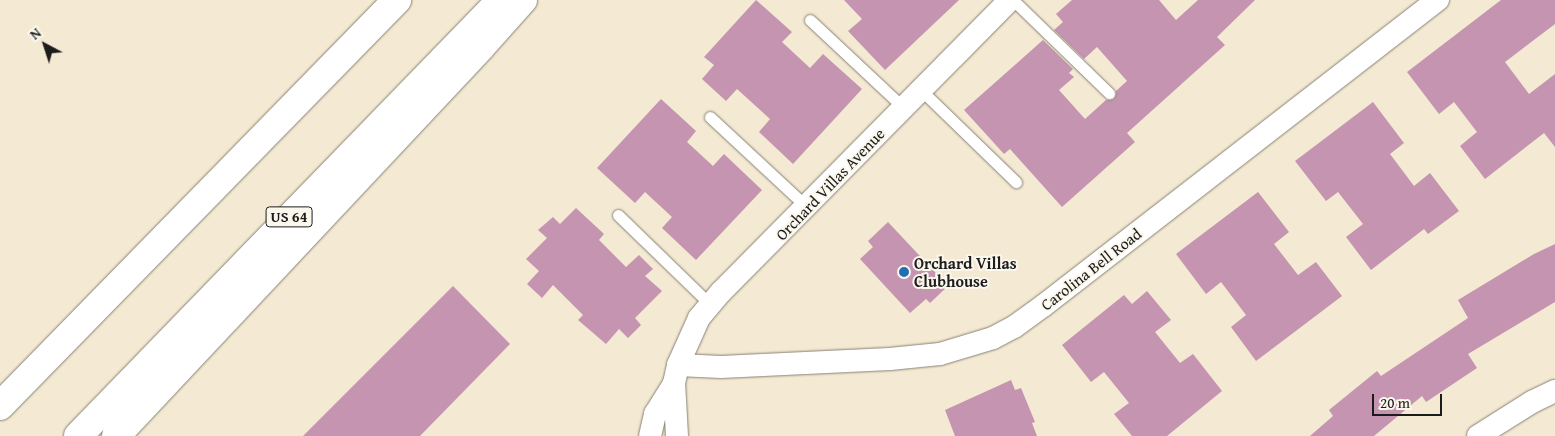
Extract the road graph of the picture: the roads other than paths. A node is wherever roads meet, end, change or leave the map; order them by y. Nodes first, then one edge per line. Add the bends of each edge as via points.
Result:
1 (397, 0) edge
2 (501, 0) edge
3 (523, 0) edge
4 (1438, 0) edge
5 (1004, 2) edge
6 (810, 20) dead end
7 (922, 91) junction
8 (1109, 92) dead end
9 (904, 108) junction
10 (710, 117) dead end
11 (1016, 182) dead end
12 (807, 207) junction
13 (618, 215) dead end
14 (710, 304) junction
15 (676, 374) junction
16 (1555, 390) edge
17 (0, 406) edge
18 (78, 436) edge
19 (116, 436) edge
20 (650, 436) edge
21 (676, 436) edge
22 (1478, 436) edge

1 - 17 highway
2 - 18 highway, US 64
3 - 19 highway
4 - 15 street, Carolina Bell Road via 1042,306 1014,327 992,338 940,354 721,367
5 - 7 street, Orchard Villas Avenue
5 - 8 lane
6 - 9 lane
7 - 9 street, Orchard Villas Avenue
7 - 11 lane
9 - 12 street, Orchard Villas Avenue
10 - 12 lane
12 - 14 street, Orchard Villas Avenue
13 - 14 lane
14 - 15 street, Orchard Villas Avenue via 689,336
15 - 20 street, Orchard Villas Avenue via 655,414
15 - 21 street, Orchard Villas Avenue
16 - 22 street

